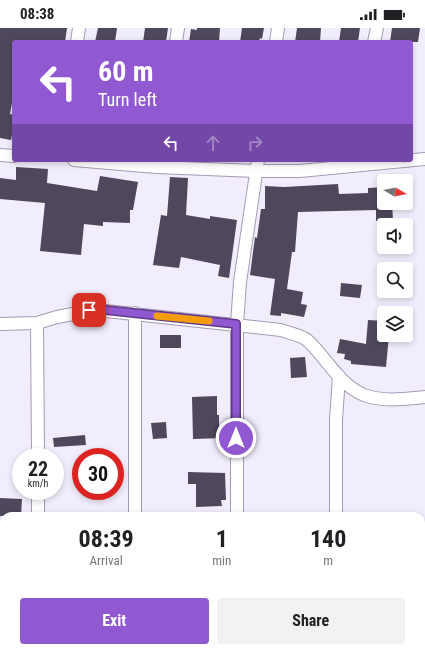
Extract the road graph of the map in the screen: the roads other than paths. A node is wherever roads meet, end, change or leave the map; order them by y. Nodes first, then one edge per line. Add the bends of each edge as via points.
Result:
1 (79, 28) edge
2 (178, 28) edge
3 (278, 28) edge
4 (377, 28) edge
5 (77, 40) edge
6 (176, 40) edge
7 (276, 40) edge
8 (374, 40) edge
9 (0, 154) edge
10 (12, 156) edge
11 (425, 160) edge
12 (413, 161) edge
13 (129, 162) edge
14 (379, 162) edge
15 (157, 163) edge
16 (356, 163) edge
17 (258, 166) edge
18 (135, 314) junction
19 (37, 323) junction
20 (0, 324) edge
21 (236, 324) junction
22 (339, 376) junction
23 (425, 398) edge
24 (38, 448) edge
25 (38, 500) edge
26 (38, 512) edge
27 (135, 512) edge
28 (236, 512) edge
29 (336, 512) edge

1 - 5 street
2 - 6 street
3 - 7 street
4 - 8 street
9 - 10 street
11 - 12 street
13 - 15 street
14 - 16 street
15 - 17 street
16 - 17 street via 300,171
17 - 21 street
18 - 19 street via 89,310
18 - 21 street
18 - 27 street
19 - 20 street
19 - 24 street
21 - 22 street via 281,330 306,339
21 - 28 street
22 - 23 street via 364,395 396,400
22 - 29 street via 336,420
25 - 26 street

